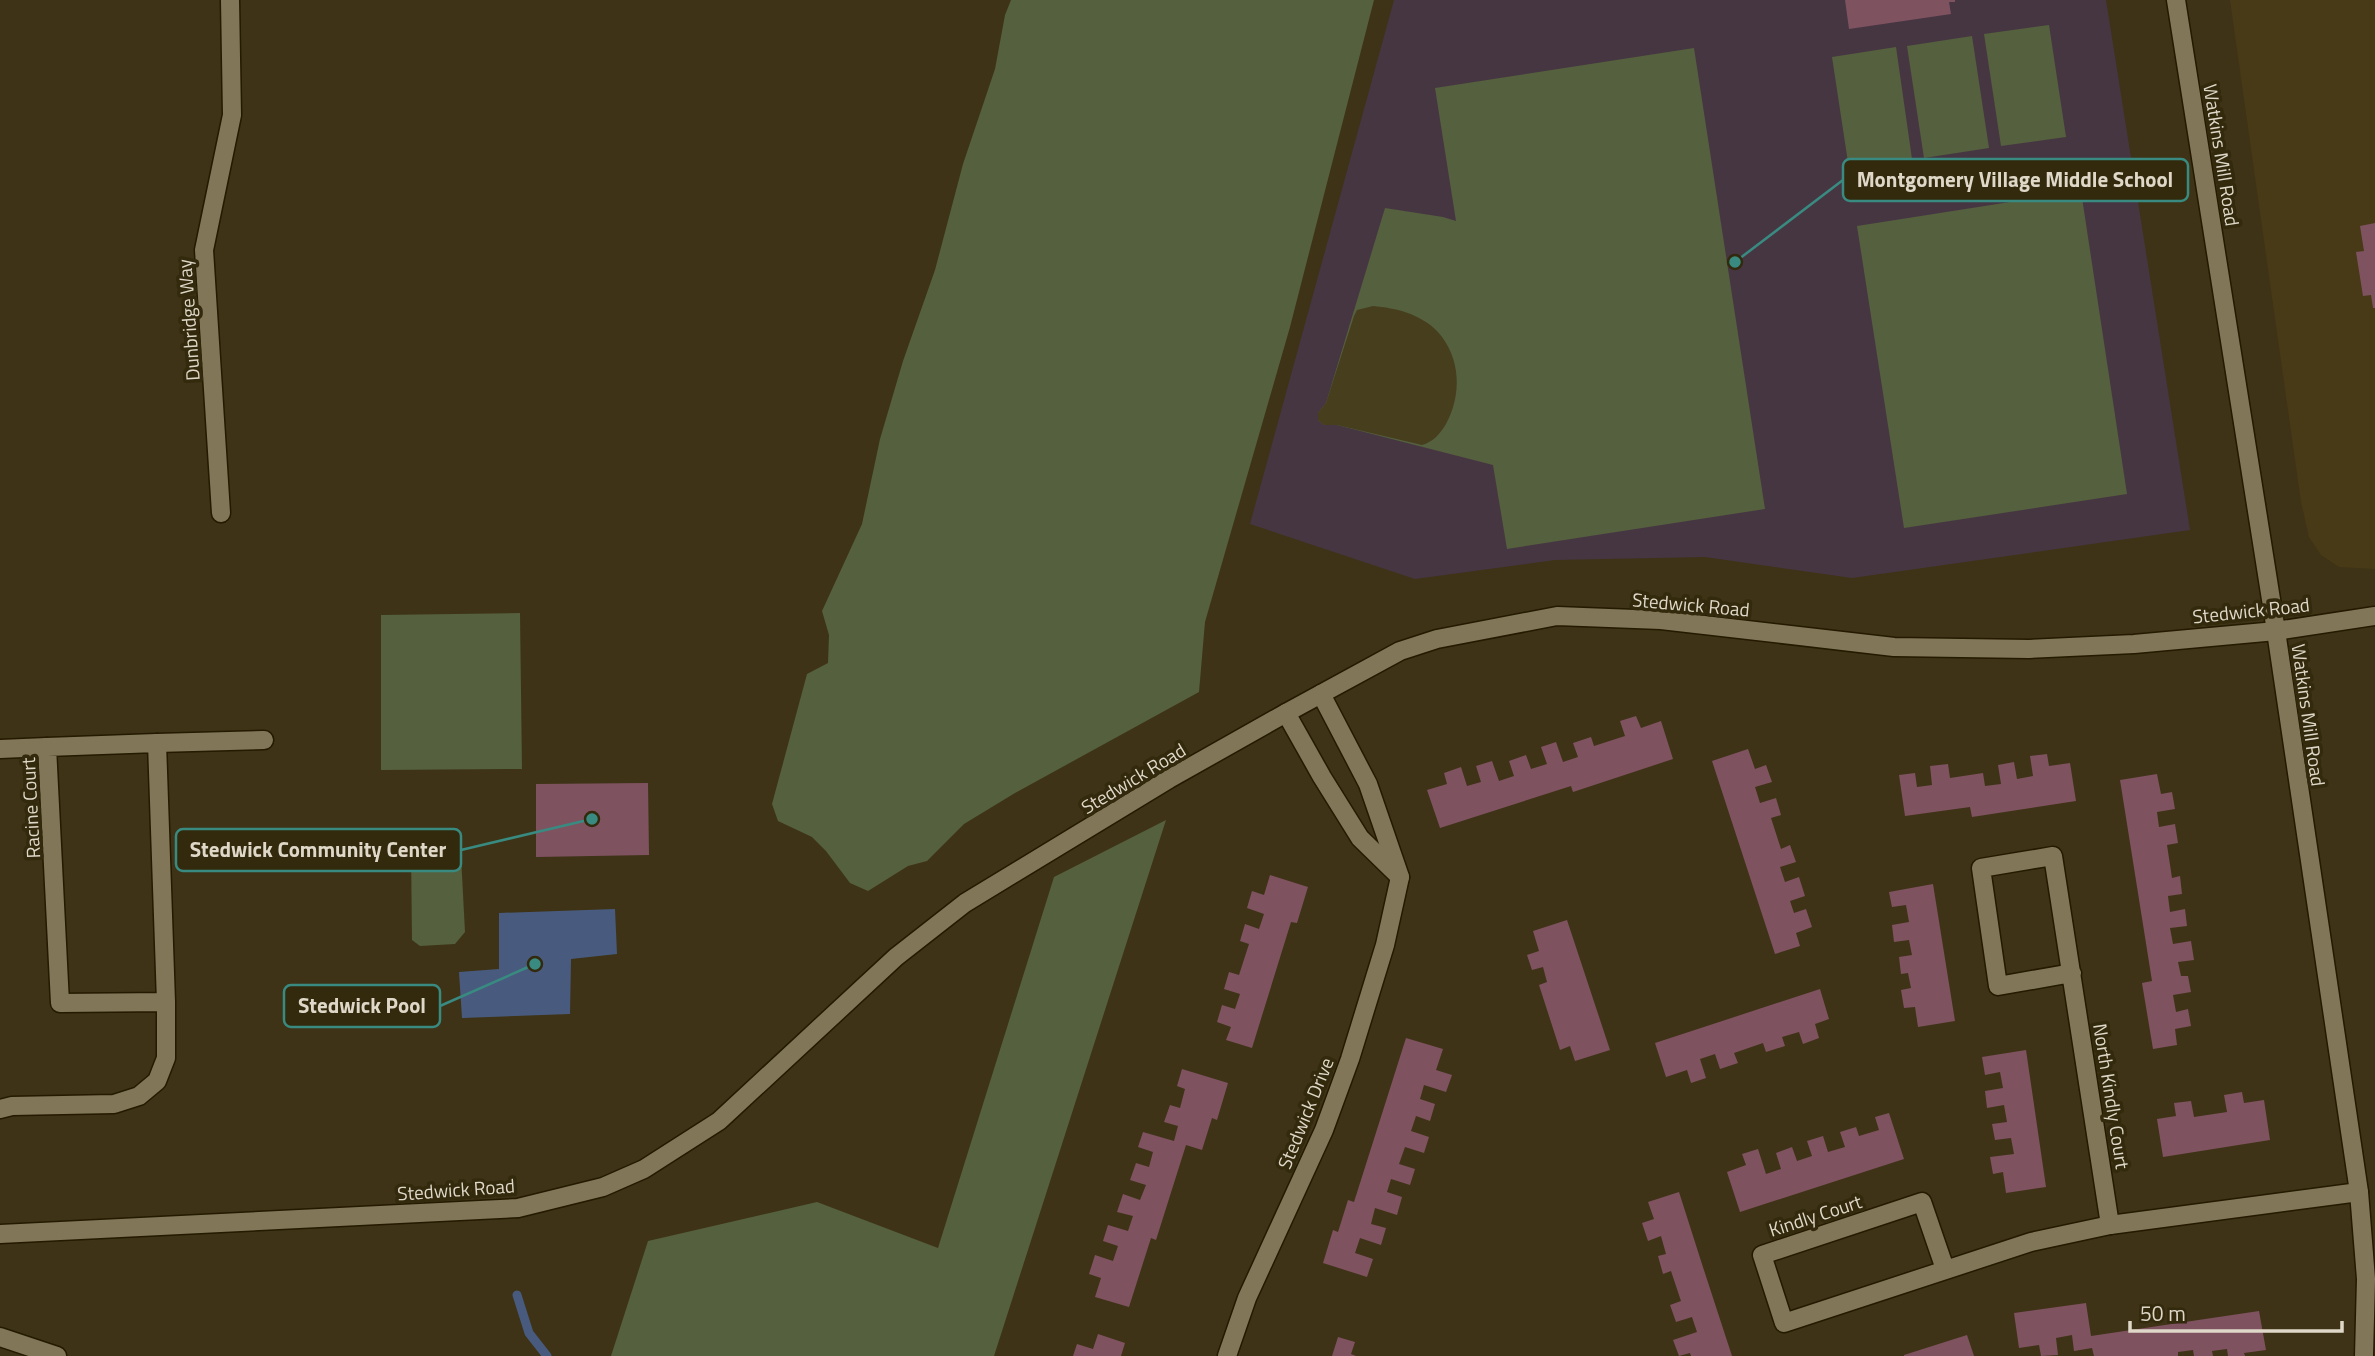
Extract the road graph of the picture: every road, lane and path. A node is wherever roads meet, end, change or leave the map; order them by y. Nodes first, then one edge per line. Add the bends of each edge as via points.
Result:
1 (230, 0) edge
2 (2176, 0) edge
3 (220, 513) dead end
4 (2375, 616) edge
5 (2276, 631) junction
6 (1321, 694) junction
7 (1286, 713) junction
8 (264, 740) dead end
9 (157, 743) junction
10 (47, 747) junction
11 (0, 749) edge
12 (1400, 877) junction
13 (2072, 973) junction
14 (166, 1002) junction
15 (0, 1109) edge
16 (2359, 1192) junction
17 (2110, 1225) junction
18 (0, 1234) edge
19 (1945, 1269) junction
20 (0, 1337) edge
21 (57, 1356) edge
22 (1227, 1356) edge
23 (2364, 1356) edge

1 - 3 street, Dunbridge Way via 232,116 204,250
2 - 5 street, Watkins Mill Road
4 - 5 street, Stedwick Road
5 - 6 street, Stedwick Road via 2029,649 1894,647 1661,620 1558,616 1437,639 1400,651
5 - 16 street, Watkins Mill Road
6 - 7 street, Stedwick Road
6 - 12 street via 1368,783
7 - 12 street via 1360,838
7 - 18 street, Stedwick Road via 965,903 896,957 719,1121 644,1169 603,1187 518,1208
8 - 9 street, Racine Court
9 - 10 street, Racine Court
9 - 14 street
10 - 11 street
10 - 14 street, Racine Court via 61,1003
12 - 22 street, Stedwick Drive via 1385,945 1350,1059 1324,1130 1247,1298
13 - 13 street, North Kindly Court via 2053,856 1981,868 1998,986
13 - 17 street, North Kindly Court
14 - 15 street via 166,1058 157,1081 139,1096 114,1104
16 - 17 street, Kindly Court
16 - 23 street, Watkins Mill Road via 2366,1279
17 - 19 street, Kindly Court via 2031,1242
19 - 19 street, Kindly Court via 1784,1323 1762,1255 1922,1202
20 - 21 street

